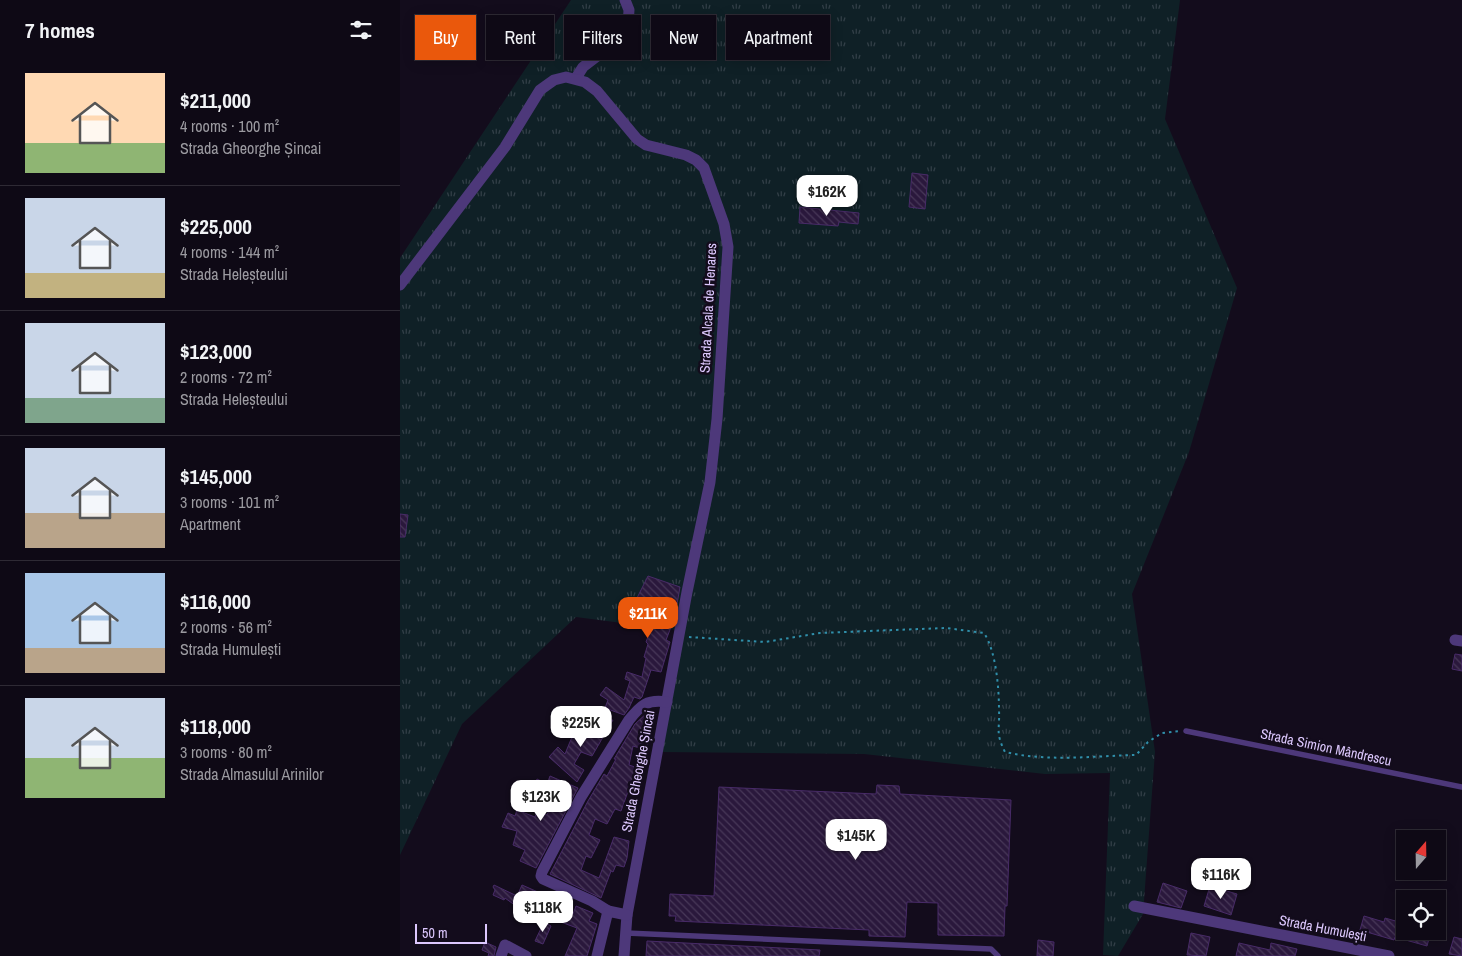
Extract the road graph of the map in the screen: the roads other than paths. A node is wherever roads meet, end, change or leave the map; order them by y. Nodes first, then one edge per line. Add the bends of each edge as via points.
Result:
1 (625, 0) edge
2 (576, 78) junction
3 (400, 285) edge
4 (687, 592) joint
5 (667, 702) junction
6 (1186, 731) road end
7 (1462, 787) edge
8 (1134, 906) dead end
9 (608, 911) junction
10 (627, 915) junction
11 (626, 934) junction
12 (501, 956) edge
13 (526, 956) edge
14 (597, 956) edge
15 (624, 956) edge
16 (998, 956) edge
17 (1390, 956) edge

1 - 2 street via 629,10 628,25 621,38 583,67
2 - 3 street via 554,80 540,90 505,147
2 - 4 street, Strada Alcala de Henares via 597,91 637,139 646,145 696,160 704,168 724,224 728,247 717,419 710,482
4 - 5 street, Strada Gheorghe Șincai
5 - 9 street via 656,700 647,703 638,708 629,720 581,797 542,872 544,879
5 - 10 street, Strada Gheorghe Șincai
6 - 7 lane, Strada Simion Mândrescu
8 - 17 street, Strada Humulești
9 - 10 street
9 - 14 street
10 - 11 street, Strada Gheorghe Șincai
11 - 15 street, Strada Gheorghe Șincai
11 - 16 lane via 991,949
12 - 13 street via 505,946

